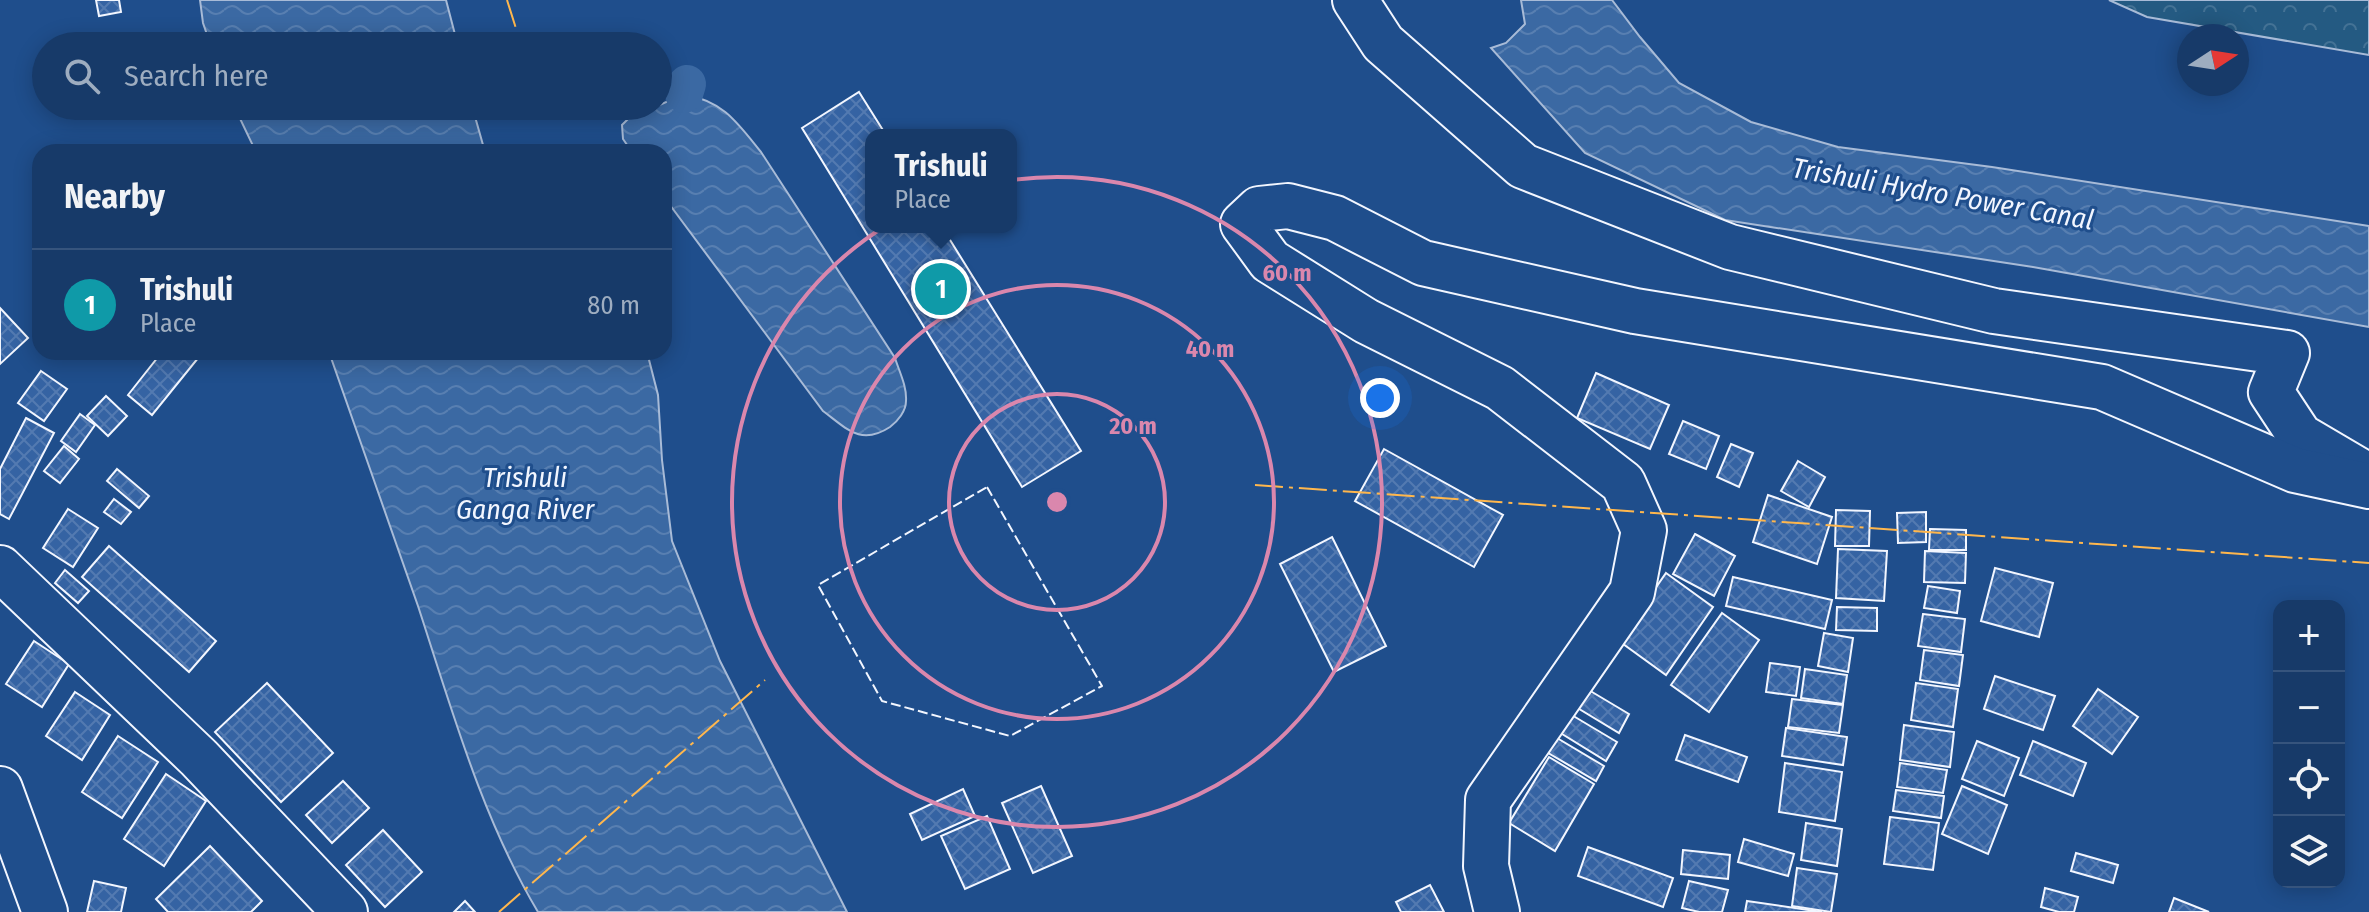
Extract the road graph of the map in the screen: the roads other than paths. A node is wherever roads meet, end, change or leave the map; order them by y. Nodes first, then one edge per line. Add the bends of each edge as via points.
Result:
1 (1355, 0) edge
2 (2369, 477) edge
3 (2369, 486) edge
4 (0, 568) edge
5 (0, 789) edge
6 (45, 912) edge
7 (345, 912) edge
8 (1497, 912) edge

1 - 2 street via 1383,43 1523,166 1730,247 1994,311 2287,353 2271,392 2300,436
3 - 8 street via 2295,470 2102,387 1635,311 1423,263 1335,218 1288,206 1259,209 1243,224 1270,261 1366,321 1500,388 1623,483 1644,530 1632,592 1488,800 1486,866
4 - 7 street via 199,758
5 - 6 street

